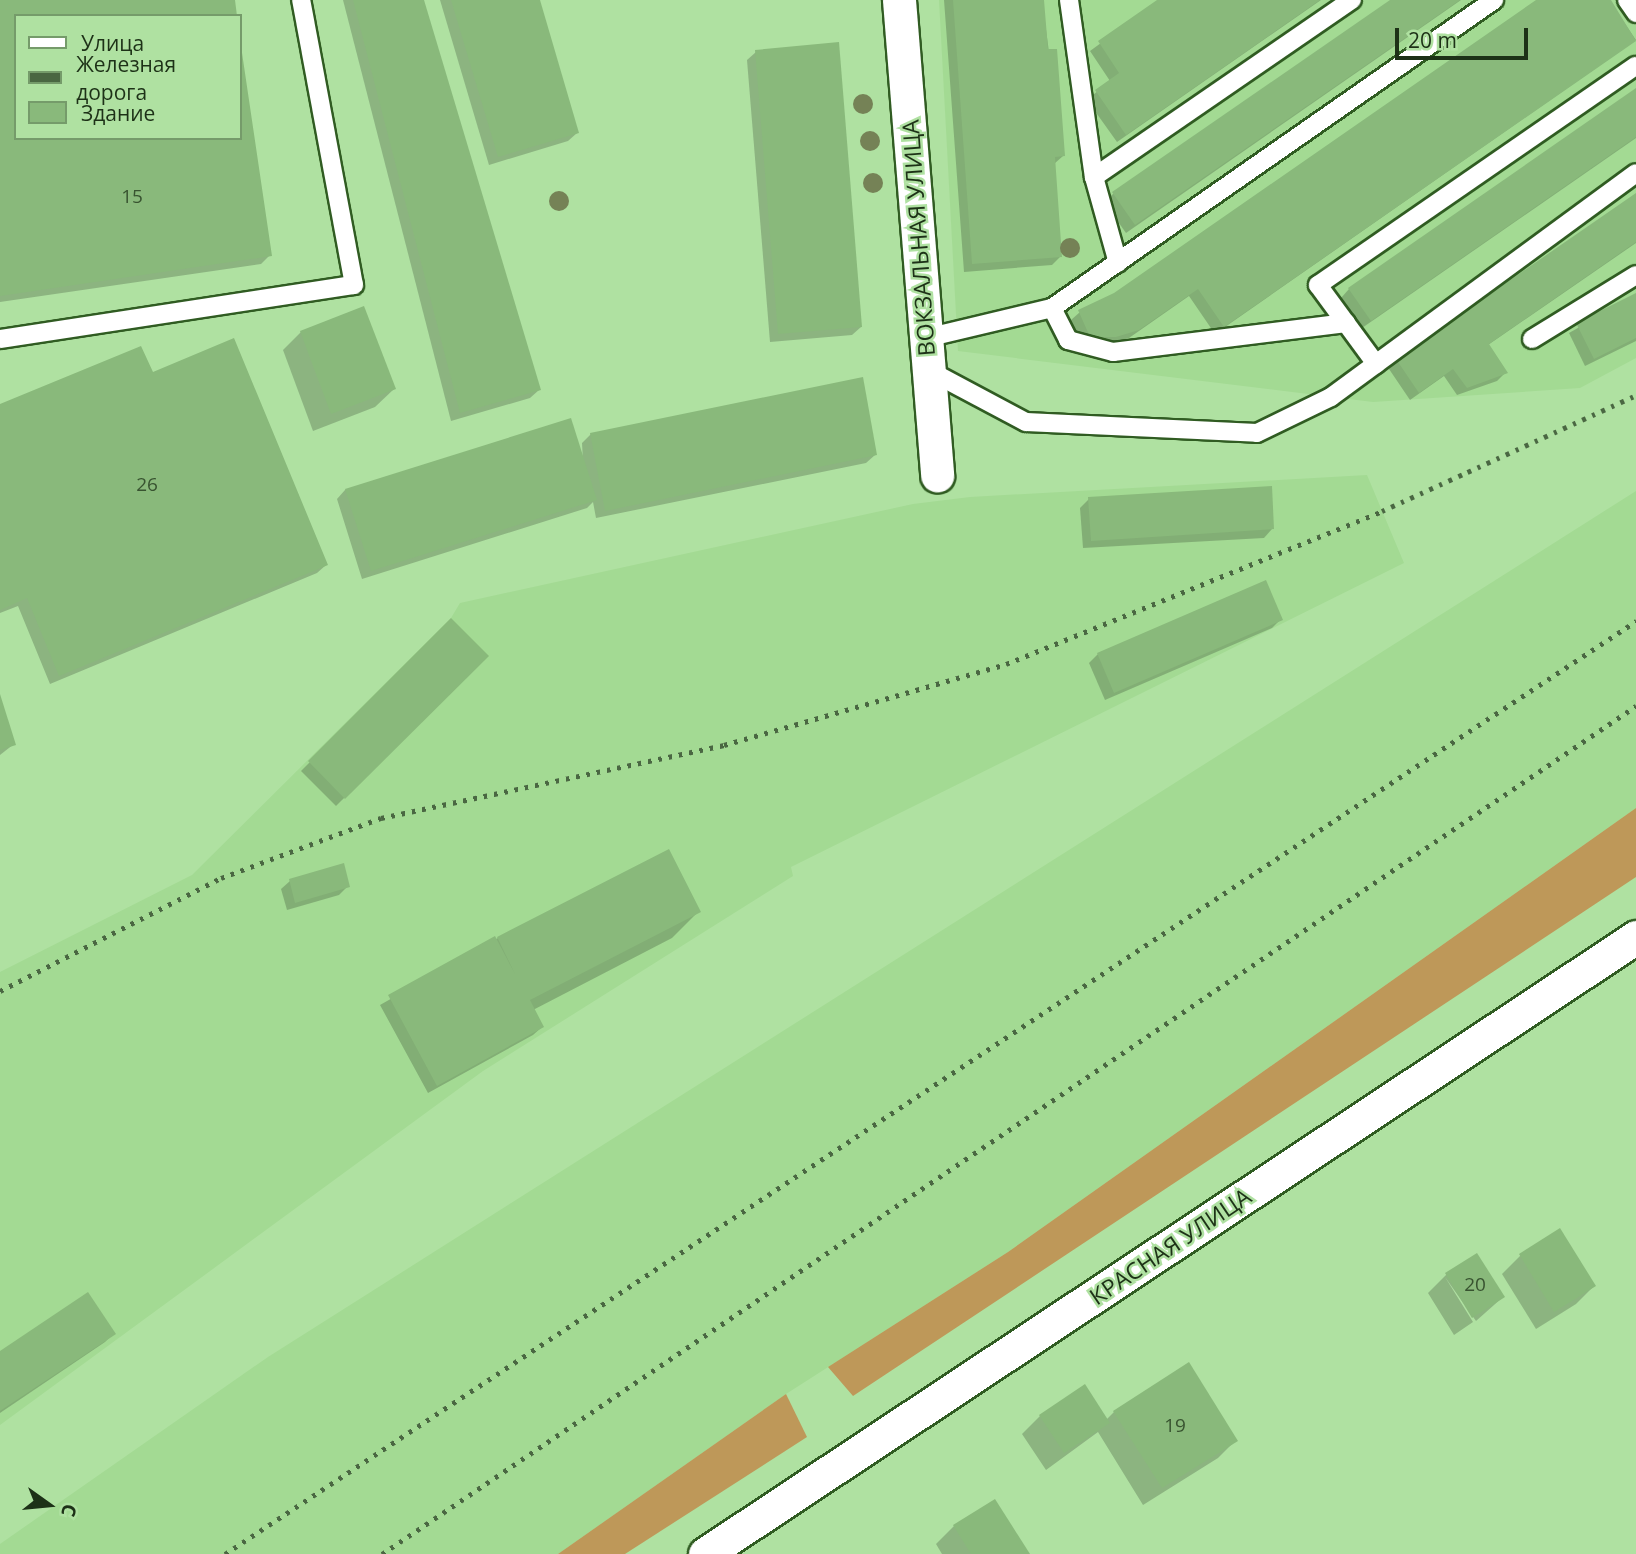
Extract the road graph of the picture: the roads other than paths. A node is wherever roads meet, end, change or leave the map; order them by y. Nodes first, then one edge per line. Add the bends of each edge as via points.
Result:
1 (301, 0) edge
2 (899, 0) edge
3 (1069, 0) edge
4 (1352, 0) edge
5 (1494, 0) edge
6 (1627, 0) edge
7 (1636, 13) edge
8 (1636, 66) edge
9 (1636, 173) edge
10 (1094, 177) junction
11 (1118, 262) junction
12 (1636, 275) edge
13 (1052, 308) junction
14 (1346, 323) junction
15 (1532, 339) dead end
16 (0, 340) edge
17 (927, 354) junction
18 (1376, 364) junction
19 (937, 475) dead end
20 (1636, 937) edge
21 (705, 1554) edge

1 - 16 lane via 354,285
2 - 17 street, ВОКЗАЛЬНАЯ УЛИЦА
3 - 10 lane
4 - 10 lane
5 - 11 lane
6 - 7 lane
8 - 14 lane via 1318,285
9 - 18 lane
10 - 11 lane
11 - 13 lane
12 - 15 lane
13 - 14 lane via 1068,340 1112,352
13 - 17 lane
14 - 18 lane
17 - 18 lane via 1026,422 1257,433 1331,397
17 - 19 street, ВОКЗАЛЬНАЯ УЛИЦА
20 - 21 street, КРАСНАЯ УЛИЦА

